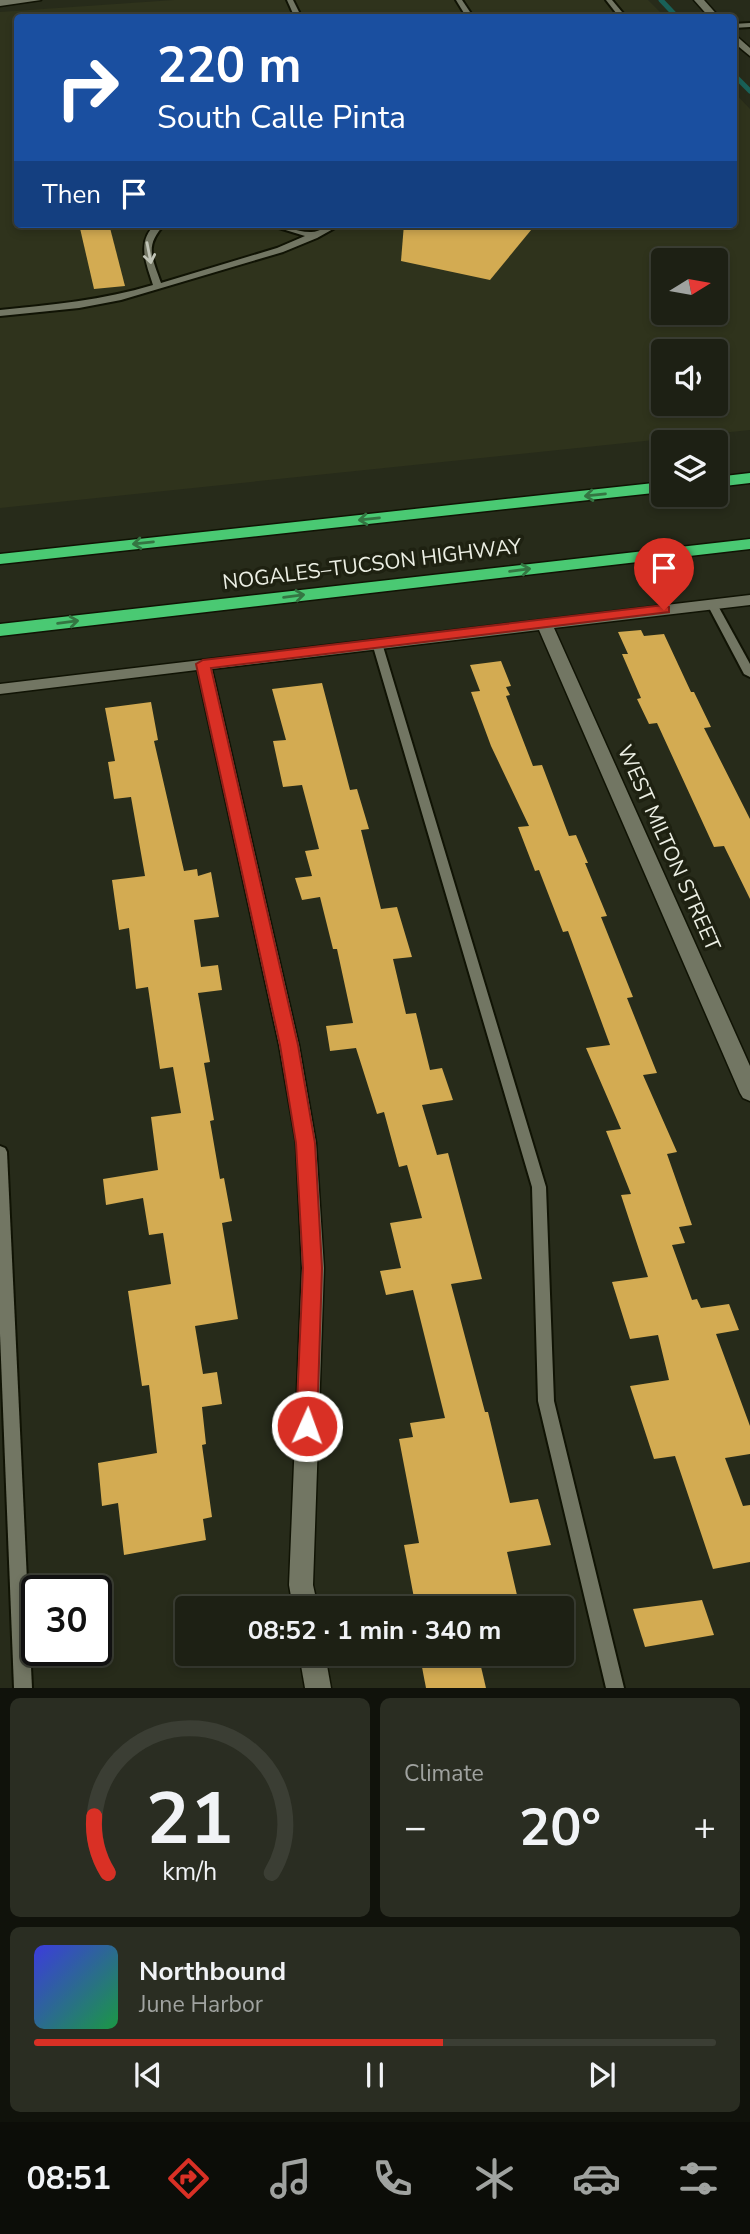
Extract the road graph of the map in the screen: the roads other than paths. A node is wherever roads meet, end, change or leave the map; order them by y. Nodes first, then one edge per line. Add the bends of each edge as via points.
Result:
1 (36, 0) edge
2 (609, 0) edge
3 (699, 0) edge
4 (0, 2) edge
5 (621, 14) edge
6 (712, 14) edge
7 (737, 40) edge
8 (750, 53) edge
9 (155, 228) edge
10 (285, 228) edge
11 (330, 228) edge
12 (314, 236) junction
13 (158, 287) junction
14 (0, 313) edge
15 (750, 478) edge
16 (728, 481) edge
17 (651, 488) edge
18 (750, 544) edge
19 (0, 559) edge
20 (750, 600) edge
21 (712, 604) junction
22 (544, 623) junction
23 (0, 630) edge
24 (377, 643) junction
25 (203, 664) junction
26 (750, 674) edge
27 (0, 689) edge
28 (750, 1093) edge
29 (0, 1153) edge
30 (303, 1596) edge
31 (314, 1666) edge
32 (23, 1688) edge
33 (318, 1688) edge
34 (615, 1688) edge

1 - 4 street
2 - 5 lane
3 - 6 street
7 - 8 street
9 -> 13 lane via 146,246
10 - 12 lane
11 - 12 lane
12 - 13 lane
13 - 14 lane via 79,306
15 - 16 highway
17 -> 19 highway, NOGALES–TUCSON HIGHWAY
23 -> 18 highway, NOGALES–TUCSON HIGHWAY
20 - 21 street
21 - 22 street
21 - 26 lane
22 - 24 street
22 - 28 street, WEST MILTON STREET
24 - 25 street
24 - 34 lane via 539,1187 546,1401
25 - 27 street
25 - 30 street via 289,1045 306,1143 313,1268
29 - 32 lane
31 - 33 street

